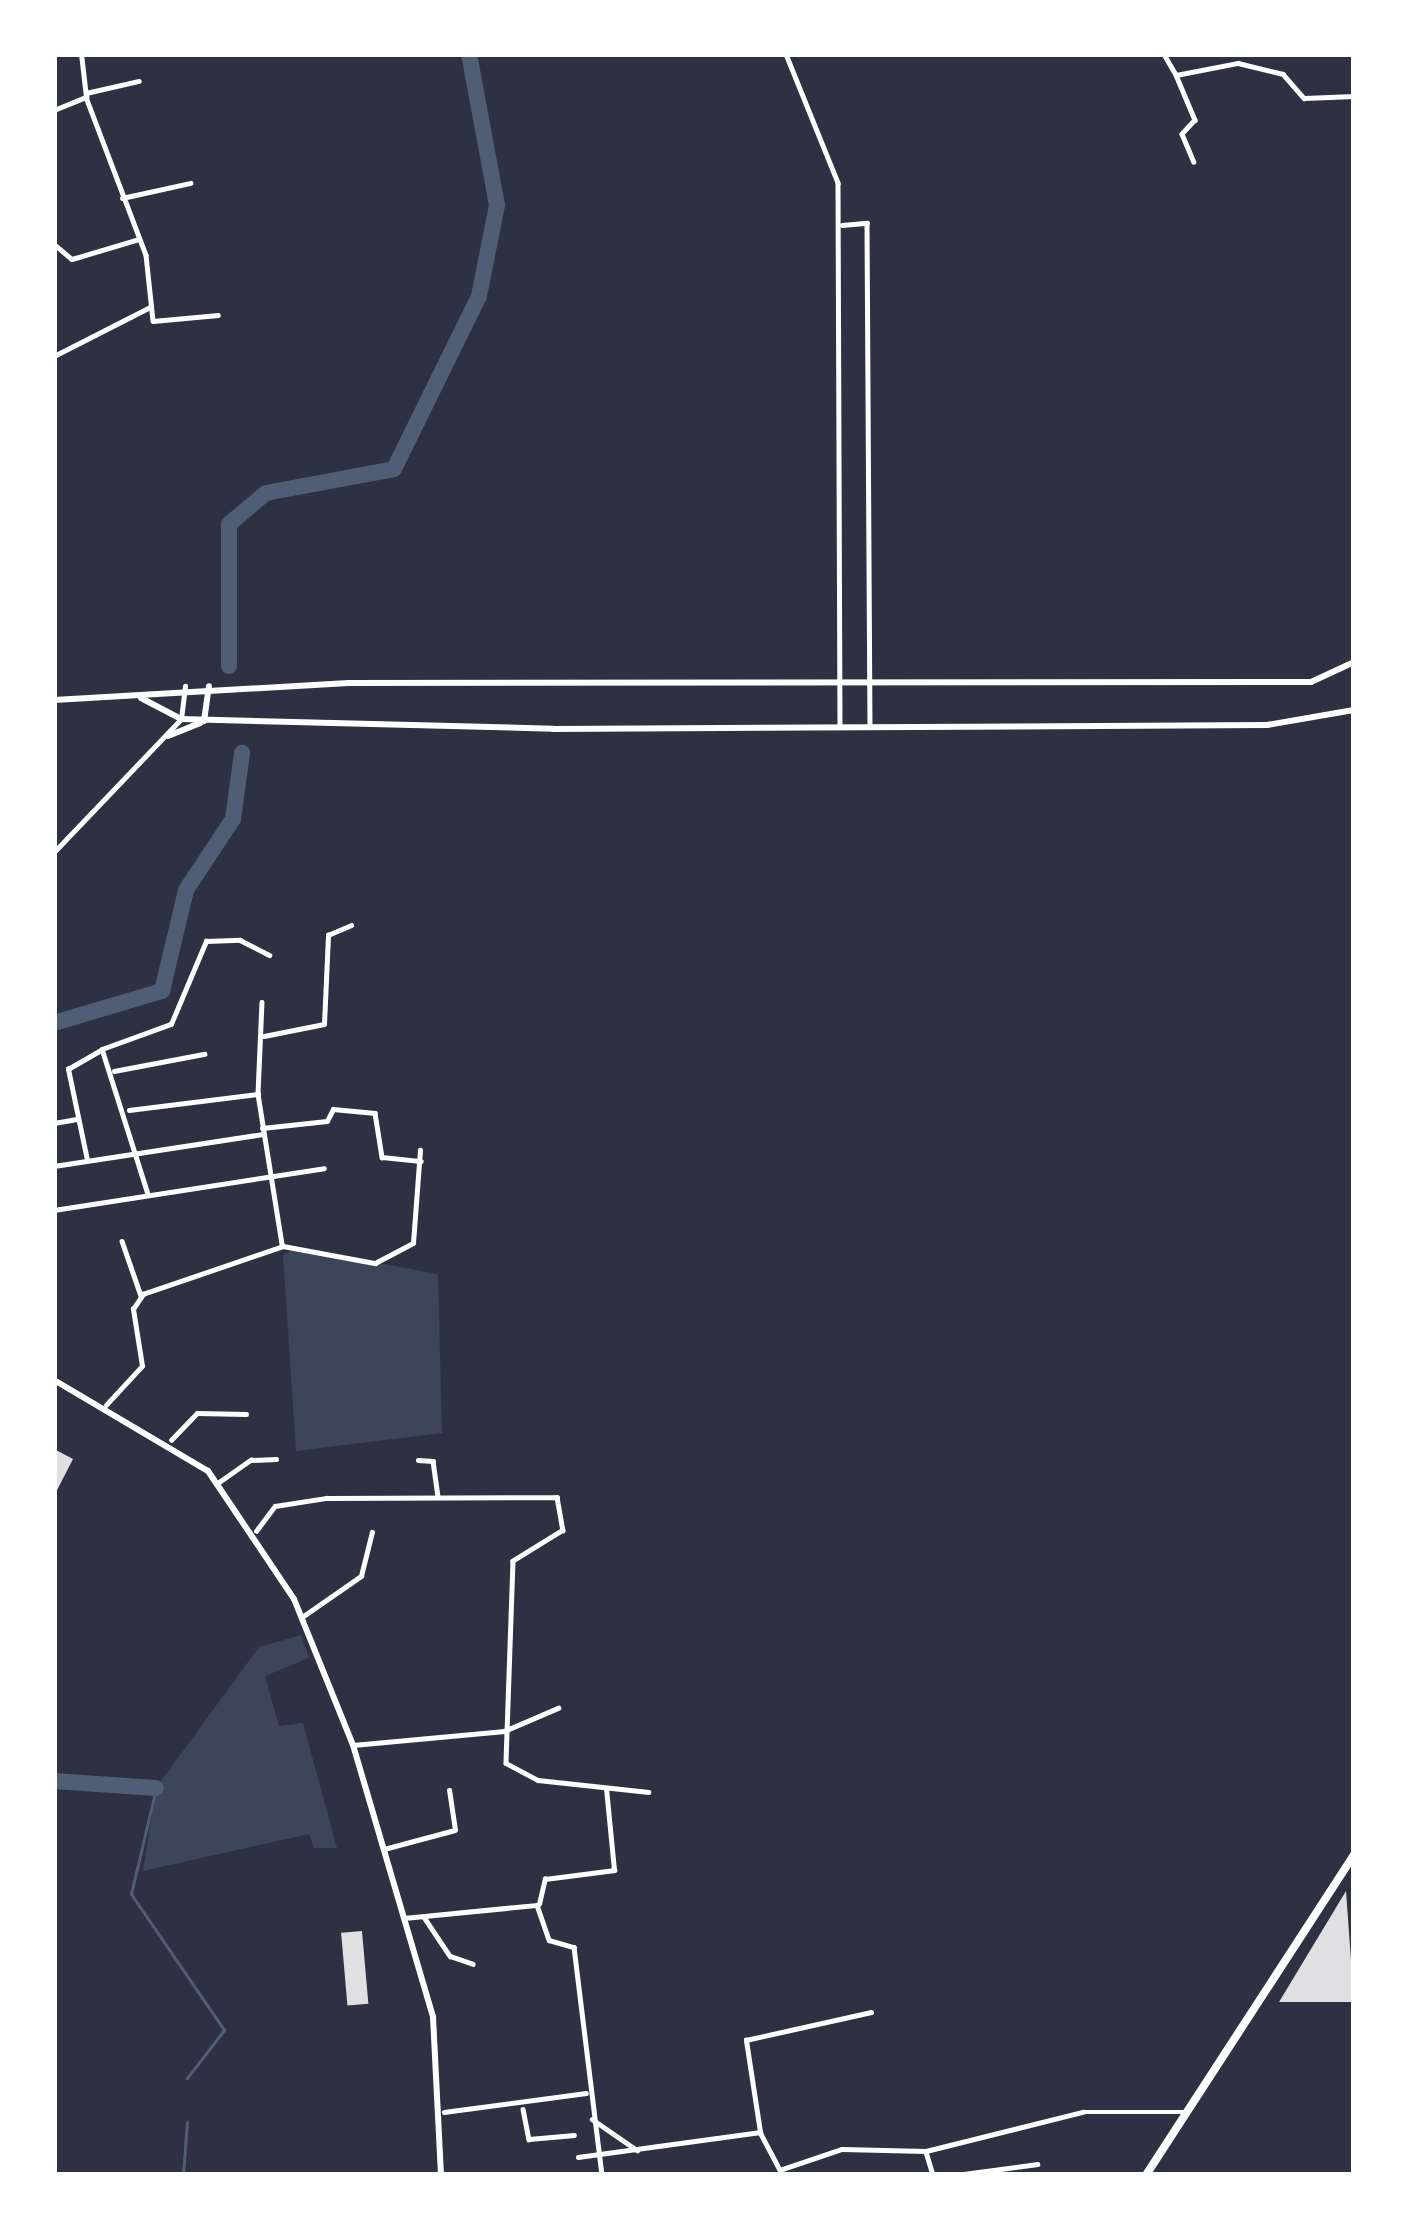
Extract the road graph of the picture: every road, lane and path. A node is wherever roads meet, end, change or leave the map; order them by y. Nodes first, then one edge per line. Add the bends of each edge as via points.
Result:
1 (81, 54) edge
2 (785, 54) edge
3 (1164, 54) edge
4 (1176, 75) junction
5 (139, 81) dead end
6 (86, 95) junction
7 (1354, 97) edge
8 (54, 110) edge
9 (1194, 162) dead end
10 (190, 183) dead end
11 (122, 198) junction
12 (841, 225) junction
13 (139, 239) junction
14 (54, 244) edge
15 (150, 307) junction
16 (218, 315) dead end
17 (54, 356) edge
18 (1354, 662) edge
19 (840, 682) junction
20 (869, 682) junction
21 (212, 685) junction
22 (185, 686) junction
23 (140, 698) junction
24 (54, 700) edge
25 (1354, 710) edge
26 (181, 719) junction
27 (208, 721) junction
28 (840, 727) junction
29 (870, 727) junction
30 (168, 736) junction
31 (54, 852) edge
32 (351, 925) dead end
33 (268, 955) dead end
34 (262, 1002) dead end
35 (264, 1036) junction
36 (102, 1048) junction
37 (203, 1054) dead end
38 (114, 1071) junction
39 (258, 1094) junction
40 (129, 1109) junction
41 (77, 1119) junction
42 (54, 1123) edge
43 (263, 1131) junction
44 (420, 1150) dead end
45 (141, 1151) junction
46 (87, 1160) junction
47 (421, 1161) junction
48 (54, 1166) edge
49 (324, 1168) dead end
50 (271, 1174) junction
51 (148, 1194) junction
52 (54, 1210) edge
53 (122, 1241) dead end
54 (283, 1246) junction
55 (141, 1296) junction
56 (54, 1380) edge
57 (106, 1405) junction
58 (246, 1414) dead end
59 (172, 1440) junction
60 (277, 1459) dead end
61 (418, 1460) dead end
62 (219, 1482) junction
63 (438, 1496) junction
64 (256, 1532) junction
65 (372, 1532) dead end
66 (302, 1617) junction
67 (558, 1708) dead end
68 (504, 1731) junction
69 (353, 1745) junction
70 (606, 1789) junction
71 (449, 1790) dead end
72 (648, 1792) dead end
73 (384, 1849) junction
74 (1354, 1855) edge
75 (537, 1905) junction
76 (422, 1915) junction
77 (404, 1918) junction
78 (472, 1964) dead end
79 (871, 2012) dead end
80 (586, 2093) junction
81 (523, 2109) junction
82 (444, 2112) junction
83 (1186, 2112) junction
84 (592, 2119) junction
85 (760, 2132) junction
86 (574, 2135) dead end
87 (926, 2151) junction
88 (640, 2152) junction
89 (599, 2156) junction
90 (578, 2157) dead end
91 (1037, 2164) dead end
92 (773, 2172) edge
93 (441, 2175) edge
94 (602, 2175) edge
95 (934, 2175) edge
96 (956, 2175) edge
97 (1146, 2175) edge

1 - 6 street
2 - 12 street via 835,169
3 - 4 street
4 - 7 street via 1238,63 1282,74 1304,98
4 - 9 street via 1195,120 1182,134
5 - 6 street
6 - 8 street
6 - 11 street
10 - 11 street
11 - 13 street
12 - 19 street
12 - 20 street via 867,224
13 - 14 street via 72,259
13 - 15 street
15 - 16 street via 163,326
15 - 17 street
18 - 20 main road via 1311,682
19 - 20 main road
19 - 21 main road
19 - 28 street
20 - 29 street
21 - 22 main road
21 - 27 main road
22 - 23 main road
22 - 26 street
23 - 24 main road
23 - 26 main road
25 - 29 main road via 1285,724
26 - 27 main road
26 - 30 street
27 - 28 main road
27 - 30 main road
28 - 29 main road
30 - 31 street
32 - 35 street via 328,935 324,1024
33 - 36 street via 240,940 206,941 172,1024
34 - 35 street
35 - 39 street
36 - 38 street
36 - 41 street via 68,1069
37 - 38 street
38 - 40 street
39 - 40 street
39 - 43 street
40 - 45 street
41 - 42 street
41 - 46 street
43 - 45 street
43 - 47 street via 327,1121 333,1109 378,1114 385,1160
43 - 50 street
44 - 47 street
45 - 46 street
45 - 51 street
46 - 48 street
47 - 54 street via 413,1243 396,1256 366,1263
49 - 50 street
50 - 51 street
50 - 54 street
51 - 52 street
53 - 55 street
54 - 55 street
55 - 57 street via 142,1366
56 - 57 main road
57 - 59 main road
58 - 59 street via 196,1413
59 - 62 main road
60 - 62 street via 250,1460
61 - 63 street via 433,1461
62 - 64 main road
63 - 64 street via 283,1504
63 - 68 street via 557,1497 563,1530 513,1562
64 - 66 main road
65 - 66 street via 361,1576
66 - 69 main road
67 - 68 street
68 - 69 street
68 - 70 street via 517,1773
69 - 73 main road
70 - 72 street
70 - 75 street via 614,1870 545,1879
71 - 73 street via 455,1830
73 - 77 main road
74 - 83 main road
75 - 76 street
75 - 80 street via 549,1940 575,1952
76 - 77 street
76 - 78 street via 450,1956
77 - 82 main road
79 - 85 street via 746,2040
80 - 81 street via 534,2096
80 - 84 street
81 - 82 street
81 - 86 street via 529,2139
82 - 93 main road
83 - 87 street via 1083,2112
83 - 97 main road
84 - 88 street
84 - 89 street
85 - 88 street
85 - 92 street
87 - 92 street via 859,2146
87 - 95 street
88 - 89 street
89 - 90 street
89 - 94 street
91 - 96 street

